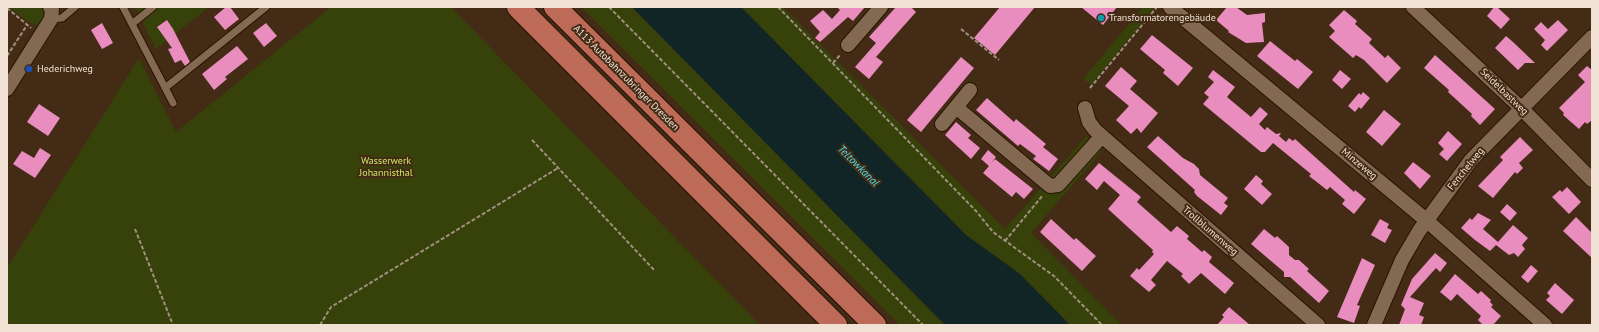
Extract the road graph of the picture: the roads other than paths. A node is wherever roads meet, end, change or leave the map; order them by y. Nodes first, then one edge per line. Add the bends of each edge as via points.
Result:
1 (75, 7) edge
2 (123, 7) edge
3 (153, 7) edge
4 (266, 7) edge
5 (518, 7) edge
6 (555, 7) edge
7 (881, 7) edge
8 (1170, 7) edge
9 (1413, 7) edge
10 (51, 13) edge
11 (132, 24) junction
12 (1592, 37) edge
13 (848, 45) dead end
14 (165, 88) junction
15 (7, 89) edge
16 (970, 90) dead end
17 (173, 103) dead end
18 (956, 107) junction
19 (1085, 108) dead end
20 (1521, 108) junction
21 (942, 124) dead end
22 (1102, 136) junction
23 (1592, 180) edge
24 (1426, 220) junction
25 (836, 325) edge
26 (875, 325) edge
27 (1318, 325) edge
28 (1374, 325) edge
29 (1545, 325) edge

1 - 10 lane via 62,18
2 - 11 lane
3 - 11 lane
4 - 14 lane
5 - 25 highway
6 - 26 highway, A113 Autobahnzubringer Dresden
7 - 13 street
8 - 24 street, Minzeweg
9 - 20 street, Seidelbastweg
10 - 15 street
11 - 14 lane
12 - 20 street, Fenchelweg
14 - 17 lane
16 - 18 street
18 - 21 street
18 - 22 street via 1050,186 1058,185
19 - 22 street, Trollblumenweg via 1089,122
20 - 23 street, Seidelbastweg
20 - 24 street, Fenchelweg via 1471,160
22 - 27 street, Trollblumenweg
24 - 28 street, Fenchelweg via 1402,260
24 - 29 street, Minzeweg

